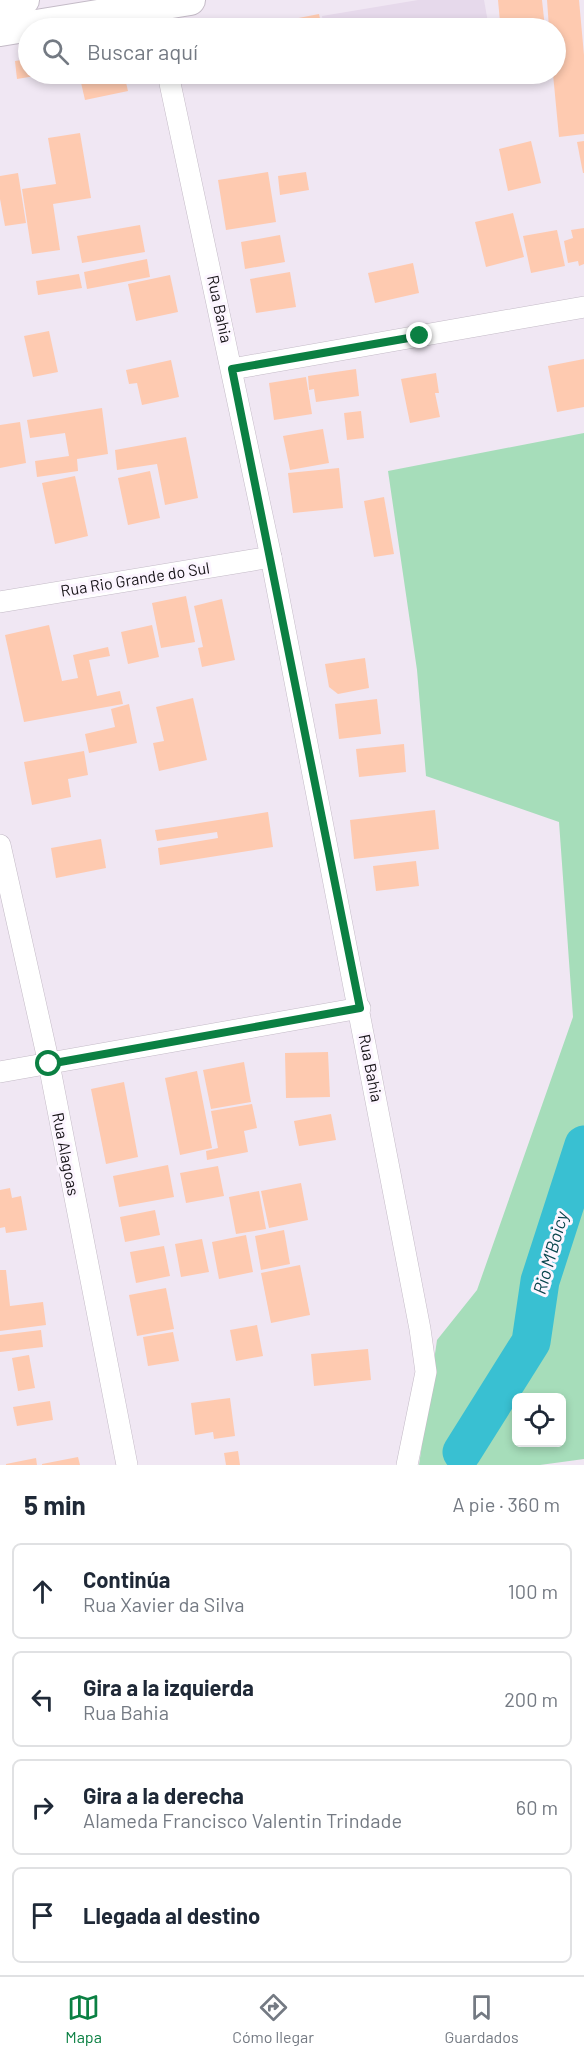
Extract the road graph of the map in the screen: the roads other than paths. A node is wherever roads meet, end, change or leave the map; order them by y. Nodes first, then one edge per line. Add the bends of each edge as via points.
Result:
1 (24, 0) edge
2 (190, 0) edge
3 (0, 4) edge
4 (155, 12) edge
5 (106, 18) edge
6 (18, 29) edge
7 (0, 31) edge
8 (170, 84) edge
9 (584, 307) edge
10 (232, 369) junction
11 (271, 556) junction
12 (0, 602) edge
13 (0, 845) edge
14 (360, 1008) junction
15 (49, 1064) junction
16 (0, 1072) edge
17 (127, 1465) edge
18 (407, 1465) edge

1 - 3 main road
2 - 4 main road
4 - 5 main road
6 - 7 main road
8 - 10 street, Rua Bahia
9 - 10 street
10 - 11 street, Rua Bahia
11 - 12 street, Rua Rio Grande do Sul
11 - 14 street, Rua Bahia
13 - 15 street, Rua Alagoas
14 - 15 street
14 - 18 street, Rua Bahia via 426,1372
15 - 16 street
15 - 17 street, Rua Alagoas

